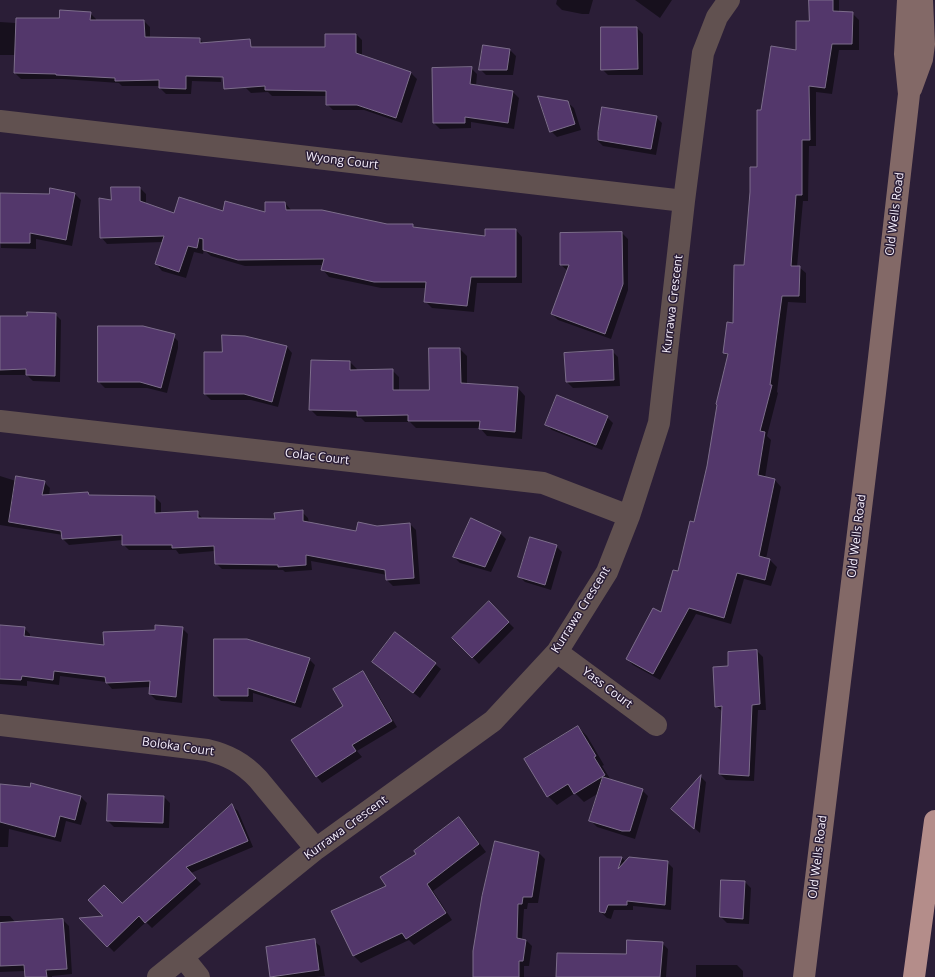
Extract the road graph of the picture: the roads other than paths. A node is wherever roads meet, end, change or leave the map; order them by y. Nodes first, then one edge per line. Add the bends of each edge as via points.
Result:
1 (729, 0) edge
2 (908, 0) edge
3 (922, 0) edge
4 (909, 94) junction
5 (0, 121) edge
6 (684, 201) junction
7 (0, 421) edge
8 (629, 516) junction
9 (557, 652) junction
10 (0, 725) edge
11 (656, 725) dead end
12 (935, 821) edge
13 (316, 849) junction
14 (183, 957) junction
15 (158, 977) edge
16 (199, 977) edge
17 (804, 977) edge
18 (914, 977) edge

1 - 6 street, Kurrawa Crescent via 717,17 704,53
2 - 4 street, Old Wells Road via 906,54
3 - 4 street, Old Wells Road via 922,59
4 - 17 street, Old Wells Road
5 - 6 street, Wyong Court
6 - 8 street, Kurrawa Crescent via 659,423
7 - 8 street, Colac Court via 543,483
8 - 9 street, Kurrawa Crescent via 607,572
9 - 11 street, Yass Court
9 - 13 street, Kurrawa Crescent via 493,721
10 - 13 street, Boloka Court via 222,753 235,759 253,773
12 - 18 highway
13 - 14 street, Kurrawa Crescent
14 - 15 street, Kurrawa Crescent
14 - 16 street

